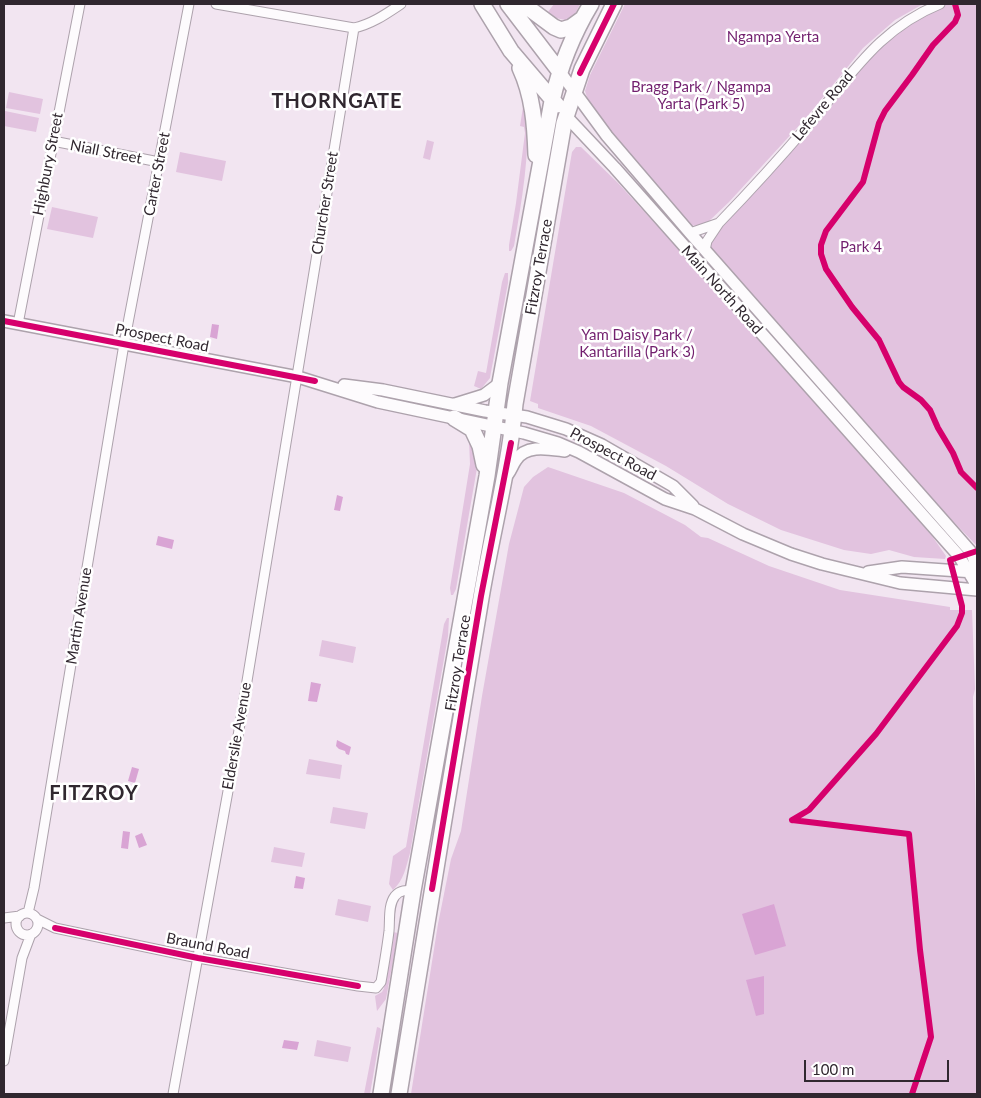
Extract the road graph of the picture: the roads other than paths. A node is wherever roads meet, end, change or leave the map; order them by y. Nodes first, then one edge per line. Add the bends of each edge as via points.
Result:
1 (80, 4) edge
2 (189, 4) edge
3 (216, 4) edge
4 (402, 4) edge
5 (482, 4) edge
6 (508, 4) edge
7 (523, 4) edge
8 (591, 4) edge
9 (614, 4) edge
10 (940, 4) edge
11 (582, 18) junction
12 (354, 28) junction
13 (511, 51) junction
14 (560, 72) junction
15 (574, 91) junction
16 (552, 101) junction
17 (566, 116) junction
18 (53, 141) junction
19 (159, 162) junction
20 (538, 179) junction
21 (719, 223) junction
22 (690, 233) junction
23 (705, 250) junction
24 (521, 265) junction
25 (538, 268) junction
26 (4, 321) edge
27 (18, 324) junction
28 (124, 344) junction
29 (298, 377) junction
30 (500, 383) junction
31 (454, 411) junction
32 (495, 419) junction
33 (513, 422) junction
34 (579, 452) junction
35 (487, 476) junction
36 (503, 484) junction
37 (695, 509) junction
38 (974, 570) edge
39 (861, 573) junction
40 (977, 588) edge
41 (481, 596) junction
42 (462, 611) junction
43 (466, 693) junction
44 (430, 794) junction
45 (443, 827) junction
46 (413, 891) junction
47 (30, 916) junction
48 (4, 919) edge
49 (55, 928) junction
50 (19, 929) junction
51 (33, 933) junction
52 (423, 940) junction
53 (22, 958) junction
54 (198, 958) junction
55 (392, 1021) junction
56 (4, 1061) edge
57 (174, 1094) edge
58 (381, 1094) edge
59 (399, 1094) edge

1 - 18 street, Highbury Street
2 - 19 street, Carter Street
3 - 12 street
4 - 12 street via 380,18
5 - 13 highway, Main North Road
6 - 14 highway, Main North Road
7 - 11 highway via 561,30
8 - 11 highway, Fitzroy Terrace
9 - 15 highway, Fitzroy Terrace via 587,56
10 - 21 street, Lefevre Road via 901,24 868,53 811,122
11 - 14 highway, Fitzroy Terrace
12 - 29 street, Churcher Street
13 - 16 highway, Main North Road
13 - 20 highway via 532,102
14 - 15 main road, Main North Road
14 - 16 highway, Fitzroy Terrace
15 - 17 highway, Fitzroy Terrace
15 - 22 main road, Main North Road via 607,136
16 - 17 highway, Main North Road
16 - 20 highway, Fitzroy Terrace
17 - 25 highway, Fitzroy Terrace
17 - 38 main road, Main North Road
18 - 19 street, Niall Street
18 - 27 street, Highbury Street
19 - 28 street, Carter Street
20 - 24 highway, Fitzroy Terrace
21 - 22 street, Lefevre Road
21 - 23 street, Lefevre Road
22 - 23 main road, Main North Road
23 - 38 main road, Main North Road via 971,552
24 - 25 highway
24 - 30 highway, Fitzroy Terrace
25 - 33 highway, Fitzroy Terrace
26 - 27 main road, Prospect Road
27 - 28 main road, Prospect Road
28 - 29 main road, Prospect Road
28 - 47 street, Martin Avenue
29 - 31 main road, Prospect Road via 378,402
29 - 54 street, Elderslie Avenue
30 - 31 main road
30 - 32 highway, Fitzroy Terrace
31 - 32 main road, Prospect Road
31 - 35 highway via 476,435
32 - 33 main road, Prospect Road
32 - 35 highway, Fitzroy Terrace
33 - 34 main road, Prospect Road
33 - 36 highway, Fitzroy Terrace
33 - 37 main road, Prospect Road via 527,417 602,444 673,486
34 - 36 main road via 548,449 525,452 517,458
34 - 37 main road, Prospect Road via 665,499
35 - 42 highway, Fitzroy Terrace
36 - 41 highway, Fitzroy Terrace
37 - 39 main road, Prospect Road via 782,550
38 - 39 main road, Prospect Road via 902,567
38 - 40 main road
39 - 40 main road, Prospect Road via 900,583
41 - 42 highway
41 - 43 highway, Fitzroy Terrace
42 - 44 highway, Fitzroy Terrace
43 - 44 highway via 454,696 442,766
43 - 45 highway, Fitzroy Terrace
44 - 46 highway, Fitzroy Terrace
45 - 46 highway via 429,850 423,883
45 - 52 highway, Fitzroy Terrace
46 - 54 street, Braund Road via 406,890 394,897 381,982 376,988
46 - 55 highway, Fitzroy Terrace
47 - 48 street
47 - 49 street, Braund Road
47 - 50 street
47 - 51 street via 38,925
48 - 50 street
49 - 51 street, Braund Road
49 - 54 street, Braund Road
50 - 51 street
50 - 53 street
51 - 53 street
52 - 55 highway via 409,972 402,1014
52 - 59 highway, Fitzroy Terrace
53 - 56 street
54 - 57 street, Elderslie Avenue
55 - 58 highway, Fitzroy Terrace

